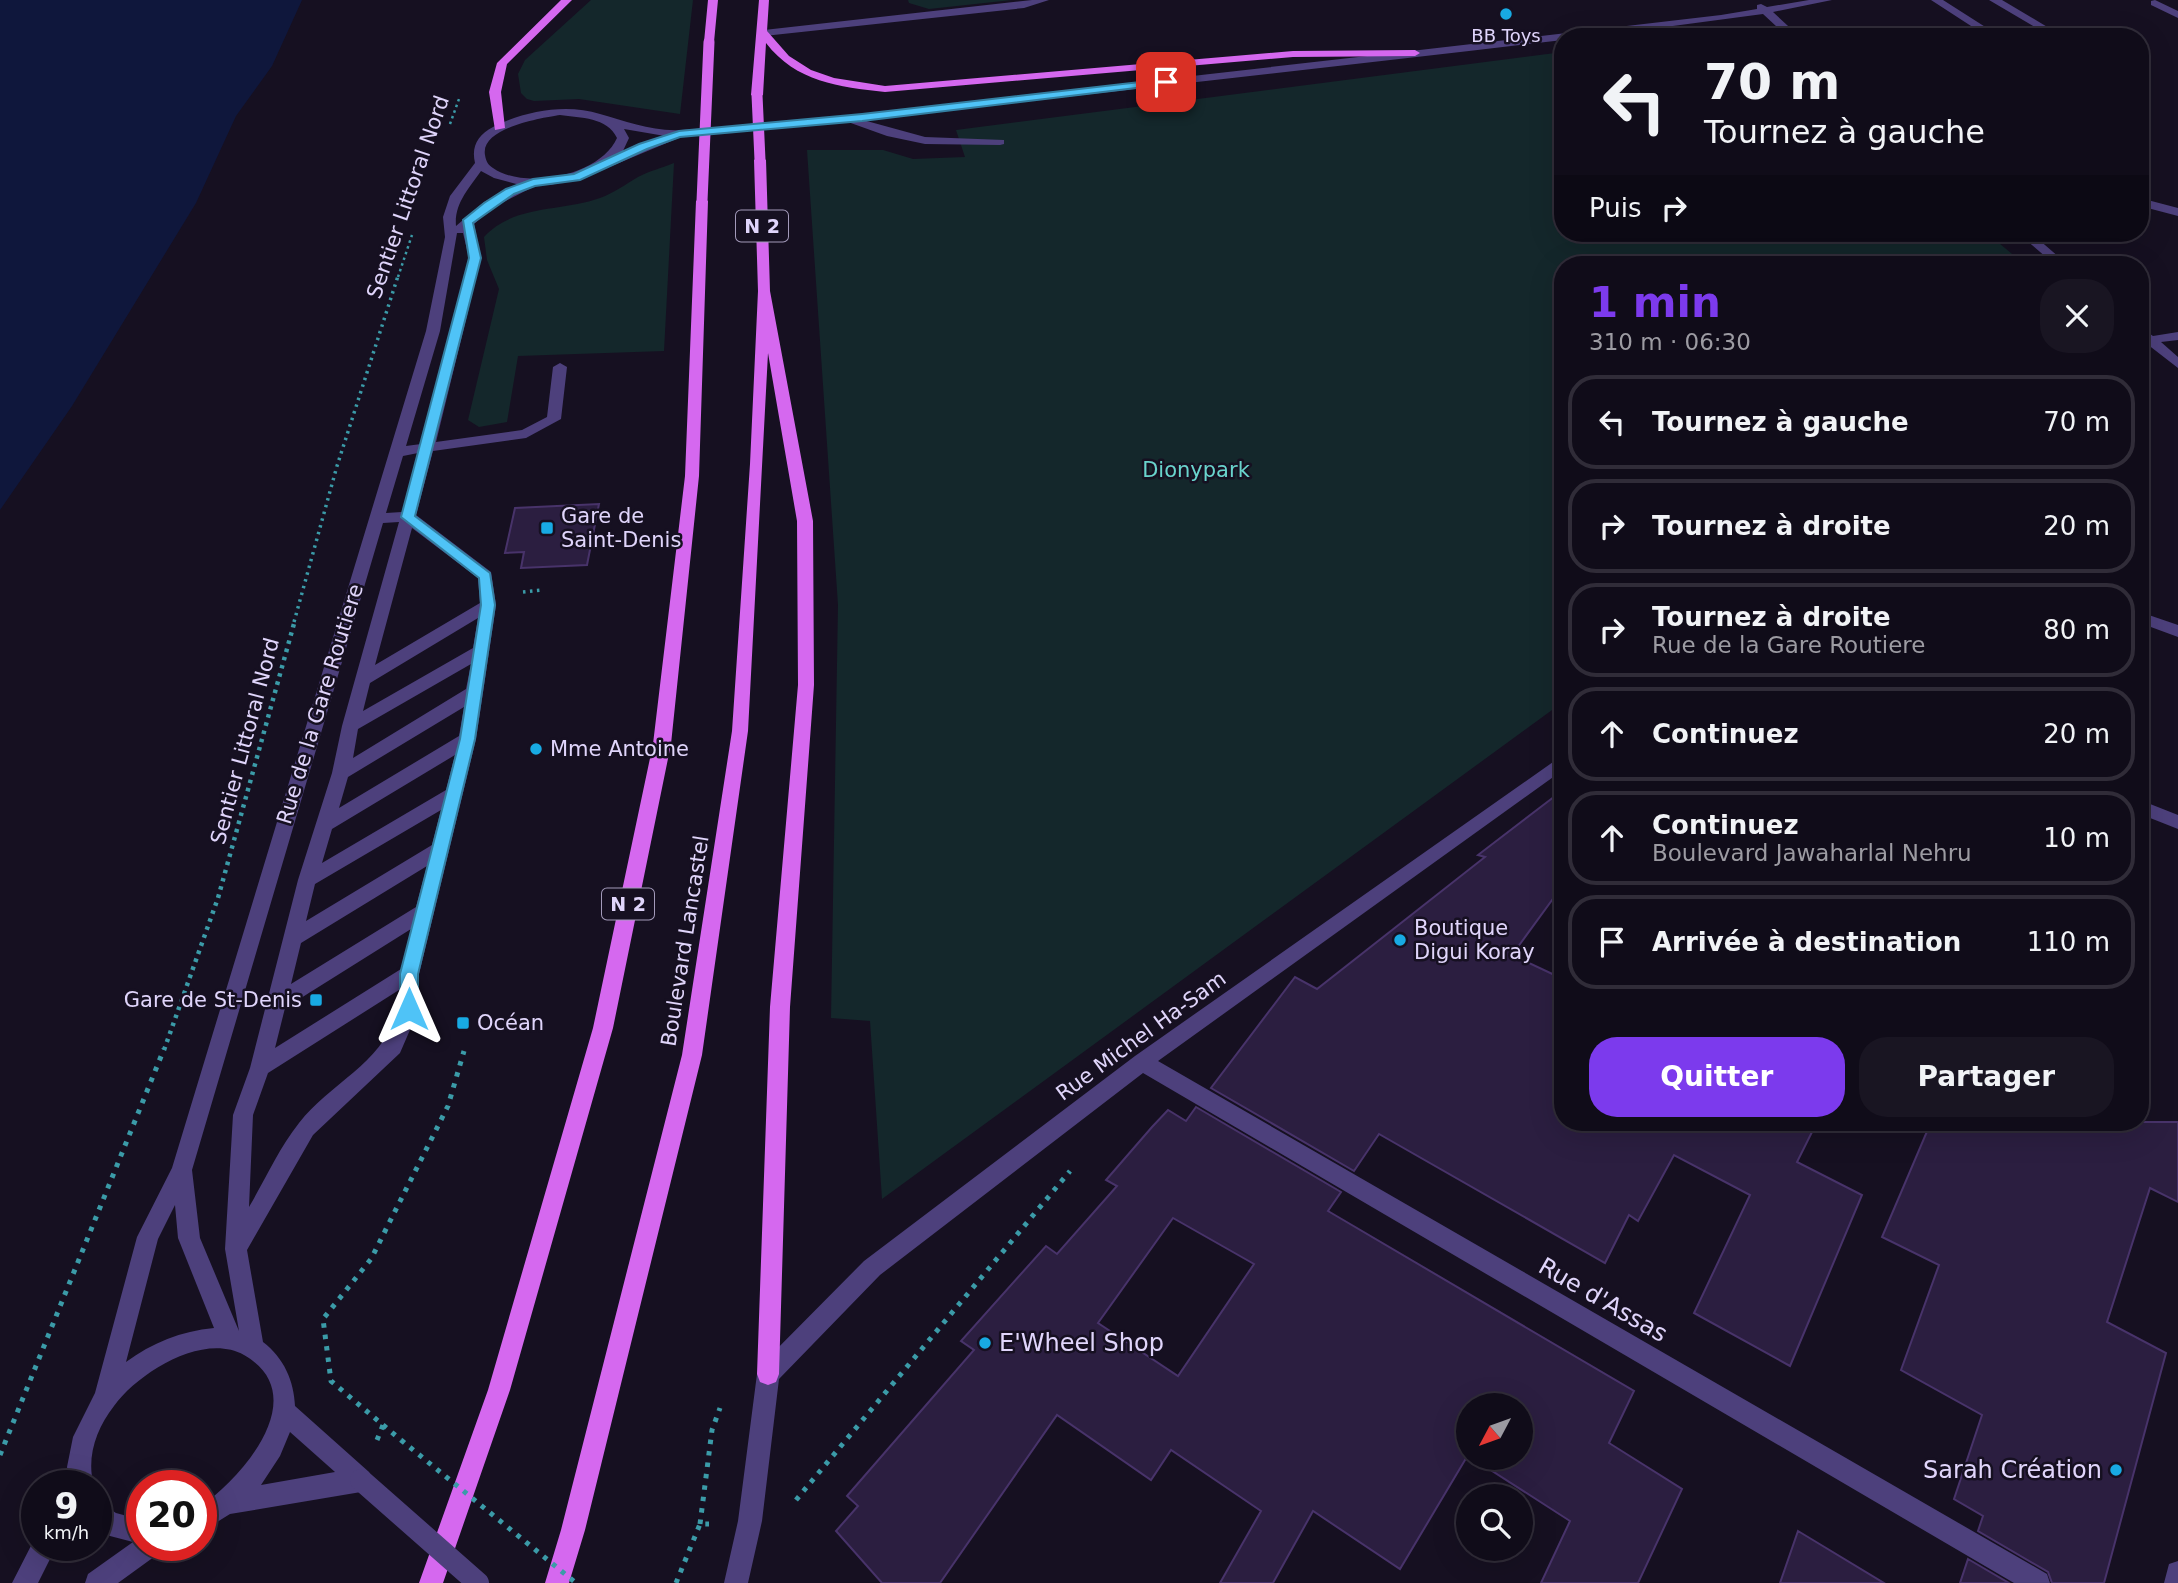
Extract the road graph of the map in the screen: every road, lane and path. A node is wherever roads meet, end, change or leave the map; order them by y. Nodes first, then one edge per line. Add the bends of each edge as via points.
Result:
1 (568, 0) edge
2 (713, 0) edge
3 (764, 0) edge
4 (1044, 0) edge
5 (1747, 0) edge
6 (1753, 0) edge
7 (1827, 0) edge
8 (1936, 0) edge
9 (1994, 0) edge
10 (2168, 0) edge
11 (1762, 5) edge
12 (2178, 15) edge
13 (1596, 28) edge
14 (1786, 28) edge
15 (1981, 28) edge
16 (2044, 28) dead end
17 (764, 33) junction
18 (1554, 34) edge
19 (1415, 53) junction
20 (461, 91) dead end
21 (848, 119) junction
22 (614, 124) junction
23 (499, 128) junction
24 (448, 131) dead end
25 (679, 134) junction
26 (1000, 142) dead end
27 (610, 162) junction
28 (481, 163) junction
29 (533, 183) junction
30 (2149, 204) edge
31 (2178, 212) edge
32 (467, 222) junction
33 (412, 234) dead end
34 (451, 237) junction
35 (2035, 242) edge
36 (2051, 256) edge
37 (764, 291) junction
38 (2178, 336) edge
39 (2149, 338) edge
40 (2149, 342) edge
41 (2178, 363) edge
42 (560, 367) dead end
43 (427, 448) junction
44 (396, 452) junction
45 (408, 517) junction
46 (375, 518) junction
47 (488, 605) junction
48 (2149, 620) edge
49 (2178, 631) edge
50 (481, 651) junction
51 (364, 679) junction
52 (475, 692) junction
53 (350, 726) junction
54 (467, 739) junction
55 (1554, 767) edge
56 (341, 773) junction
57 (452, 795) junction
58 (2149, 811) edge
59 (2178, 822) edge
60 (324, 825) junction
61 (441, 848) junction
62 (307, 880) junction
63 (425, 911) junction
64 (293, 938) junction
65 (409, 974) junction
66 (276, 1003) junction
67 (464, 1051) dead end
68 (1142, 1062) junction
69 (260, 1068) junction
70 (1072, 1169) dead end
71 (182, 1170) junction
72 (236, 1249) junction
73 (229, 1339) junction
74 (253, 1348) junction
75 (768, 1374) junction
76 (106, 1396) junction
77 (284, 1412) junction
78 (383, 1425) junction
79 (0, 1455) edge
80 (80, 1470) edge
81 (361, 1480) junction
82 (229, 1502) junction
83 (217, 1510) edge
84 (750, 1521) junction
85 (36, 1561) edge
86 (127, 1561) edge
87 (2178, 1573) edge
88 (24, 1583) edge
89 (97, 1583) edge
90 (431, 1583) edge
91 (478, 1583) edge
92 (557, 1583) edge
93 (576, 1583) edge
94 (676, 1583) edge
95 (736, 1583) edge
96 (2038, 1583) edge
97 (2176, 1583) edge

1 - 23 main road via 502,63 495,92
2 - 90 main road, N 2, bridge via 692,476 662,744 599,1041 499,1390
3 - 17 main road, N 2
4 - 17 street
5 - 11 street
6 - 11 street
7 - 11 street
8 - 15 street
9 - 16 street
10 - 12 street via 2155,4
11 - 13 street
11 - 14 street
17 - 19 main road via 787,60 817,75 845,85 885,89 1293,54
17 - 37 main road, N 2, bridge via 757,95
18 - 19 street
19 - 21 street
20 - 24 path, Sentier Littoral Nord
21 - 25 street
21 - 26 street via 896,137 946,145
22 - 23 street via 600,116 560,112
22 - 25 street
22 - 27 street via 624,142
23 - 28 street, Rue de la Gare Routiere via 485,139 479,152
25 - 27 street
27 - 29 street via 576,177
28 - 29 street via 510,180
28 - 34 street, Rue de la Gare Routiere via 456,196 449,217
29 - 32 street via 488,205
30 - 31 street
32 - 34 street
32 - 43 street via 475,258
33 - 79 path, Sentier Littoral Nord via 337,466 218,898 148,1094
34 - 44 street, Rue de la Gare Routiere via 433,331
35 - 36 street
37 - 75 main road via 805,522 806,685 780,1007
37 - 92 main road, Boulevard Lancastel / N 2 via 740,731 692,1055
38 - 39 street
40 - 41 street
42 - 43 street via 554,419 526,434
43 - 44 street
43 - 45 street
44 - 46 street, Rue de la Gare Routiere
45 - 46 street
45 - 47 street via 485,576
45 - 51 street
46 - 71 street, Rue de la Gare Routiere
47 - 50 street
47 - 51 street
48 - 49 street
50 - 52 street
50 - 53 street
51 - 53 street
52 - 54 street
52 - 56 street
53 - 56 street
54 - 57 street
54 - 60 street
55 - 68 street, Rue Michel Ha-Sam
56 - 60 street
57 - 61 street
57 - 62 street
58 - 59 street
60 - 62 street
61 - 63 street
61 - 64 street
62 - 64 street
63 - 65 street
63 - 66 street
64 - 66 street
65 - 69 street
65 - 72 street via 409,1009 393,1047 306,1129
66 - 69 street
67 - 78 path via 448,1106 371,1259 323,1319 331,1381
68 - 75 street, Rue Michel Ha-Sam via 872,1268
68 - 96 street, Rue d'Assas
69 - 72 street via 243,1115
70 - 84 path via 794,1503 781,1513
71 - 73 street, Rue de la Gare Routiere via 189,1238
71 - 76 street, Rue de la Gare Routiere via 148,1237
72 - 74 street
73 - 74 street
73 - 76 street via 197,1340 164,1350 132,1370
74 - 77 street via 271,1363 282,1385
75 - 84 street
76 - 80 street via 88,1424
77 - 81 street
77 - 82 street via 275,1443 256,1475
78 - 81 path
78 - 93 path, bridge
81 - 82 street
81 - 91 street, bridge
82 - 83 street
84 - 94 path via 700,1524
84 - 95 street
85 - 88 street
86 - 89 street
87 - 97 street

